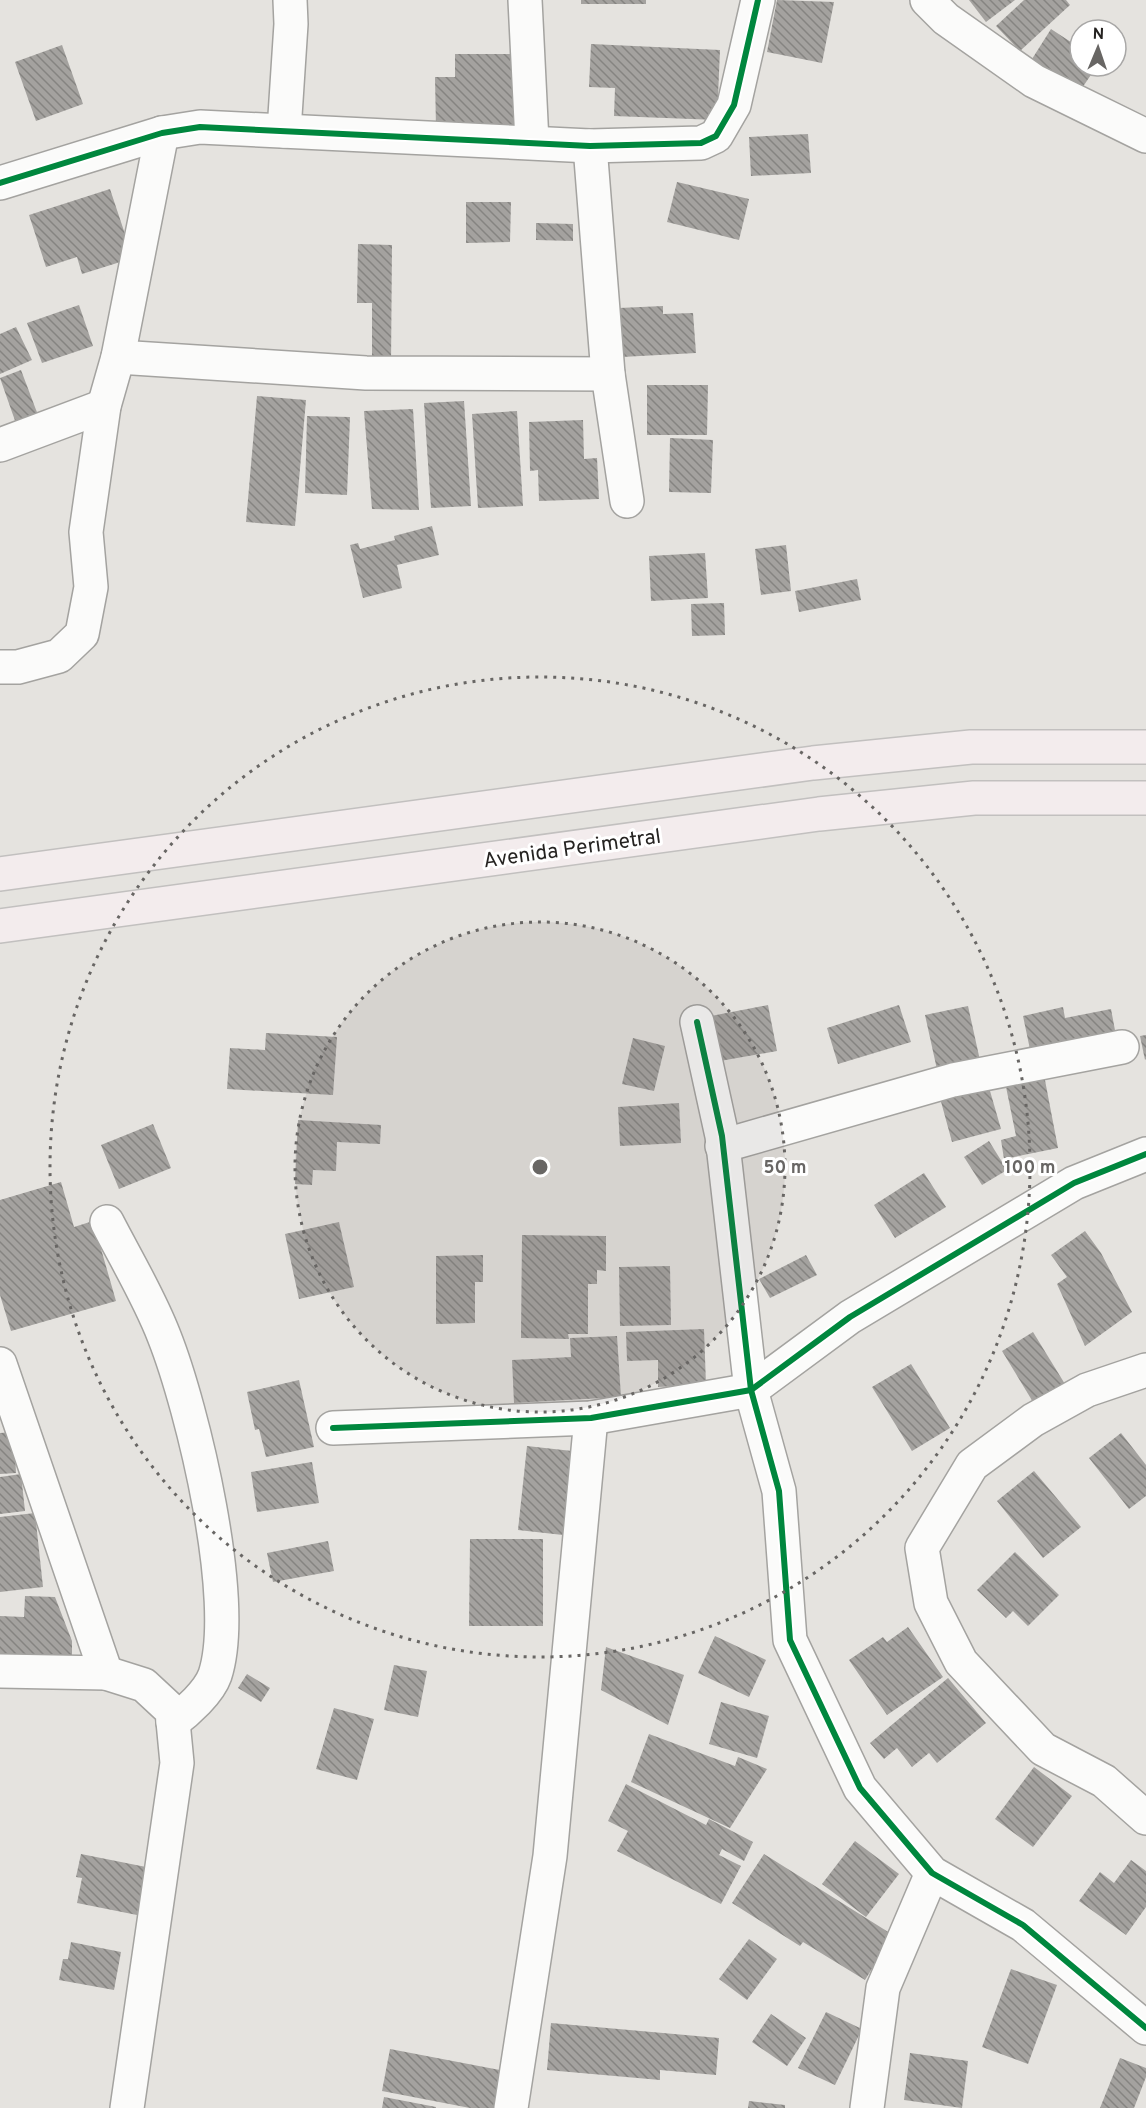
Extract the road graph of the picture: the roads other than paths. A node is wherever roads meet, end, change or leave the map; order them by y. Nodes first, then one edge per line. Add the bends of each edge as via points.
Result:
1 (290, 0) edge
2 (525, 0) edge
3 (758, 0) edge
4 (927, 0) edge
5 (284, 131) junction
6 (162, 133) junction
7 (1146, 136) edge
8 (532, 142) junction
9 (590, 146) junction
10 (0, 183) edge
11 (118, 357) junction
12 (608, 374) junction
13 (104, 406) junction
14 (0, 445) edge
15 (627, 501) dead end
16 (0, 667) edge
17 (1146, 747) edge
18 (1146, 798) edge
19 (0, 874) edge
20 (0, 926) edge
21 (697, 1022) dead end
22 (1122, 1047) dead end
23 (722, 1146) junction
24 (1146, 1154) edge
25 (107, 1222) dead end
26 (0, 1364) edge
27 (1146, 1370) edge
28 (751, 1390) junction
29 (591, 1418) junction
30 (333, 1428) dead end
31 (0, 1671) edge
32 (106, 1673) junction
33 (173, 1722) junction
34 (1146, 1818) edge
35 (932, 1873) junction
36 (1146, 2028) edge
37 (127, 2108) edge
38 (511, 2108) edge
39 (867, 2108) edge

1 - 5 street
2 - 8 street
3 - 9 street via 734,105 716,136 684,145
4 - 7 street via 946,19 1034,81
5 - 6 street via 200,126
5 - 8 street
6 - 10 street
6 - 11 street
8 - 9 street
9 - 12 street
11 - 12 street via 366,374
11 - 13 street
12 - 15 street
13 - 14 street
13 - 16 street via 86,532 91,587 82,634 59,656 18,667
17 - 19 main road via 971,747 813,764
18 - 20 main road, Avenida Perimetral via 974,798 819,814
21 - 23 street
22 - 23 street via 953,1080
23 - 28 street
24 - 28 street via 1074,1183 850,1317
25 - 33 street via 164,1335 183,1392 209,1509 216,1561 222,1635 214,1677 186,1713
26 - 32 street
27 - 34 street via 1088,1390 1034,1420 972,1465 922,1548 931,1603 961,1662 1042,1749 1104,1781
28 - 29 street
28 - 35 street via 778,1491 790,1640 860,1788
29 - 30 street
29 - 38 street via 550,1857
31 - 32 street
32 - 33 street via 144,1685 172,1711
33 - 37 street via 177,1763
35 - 36 street via 1023,1925
35 - 39 street via 883,1988

